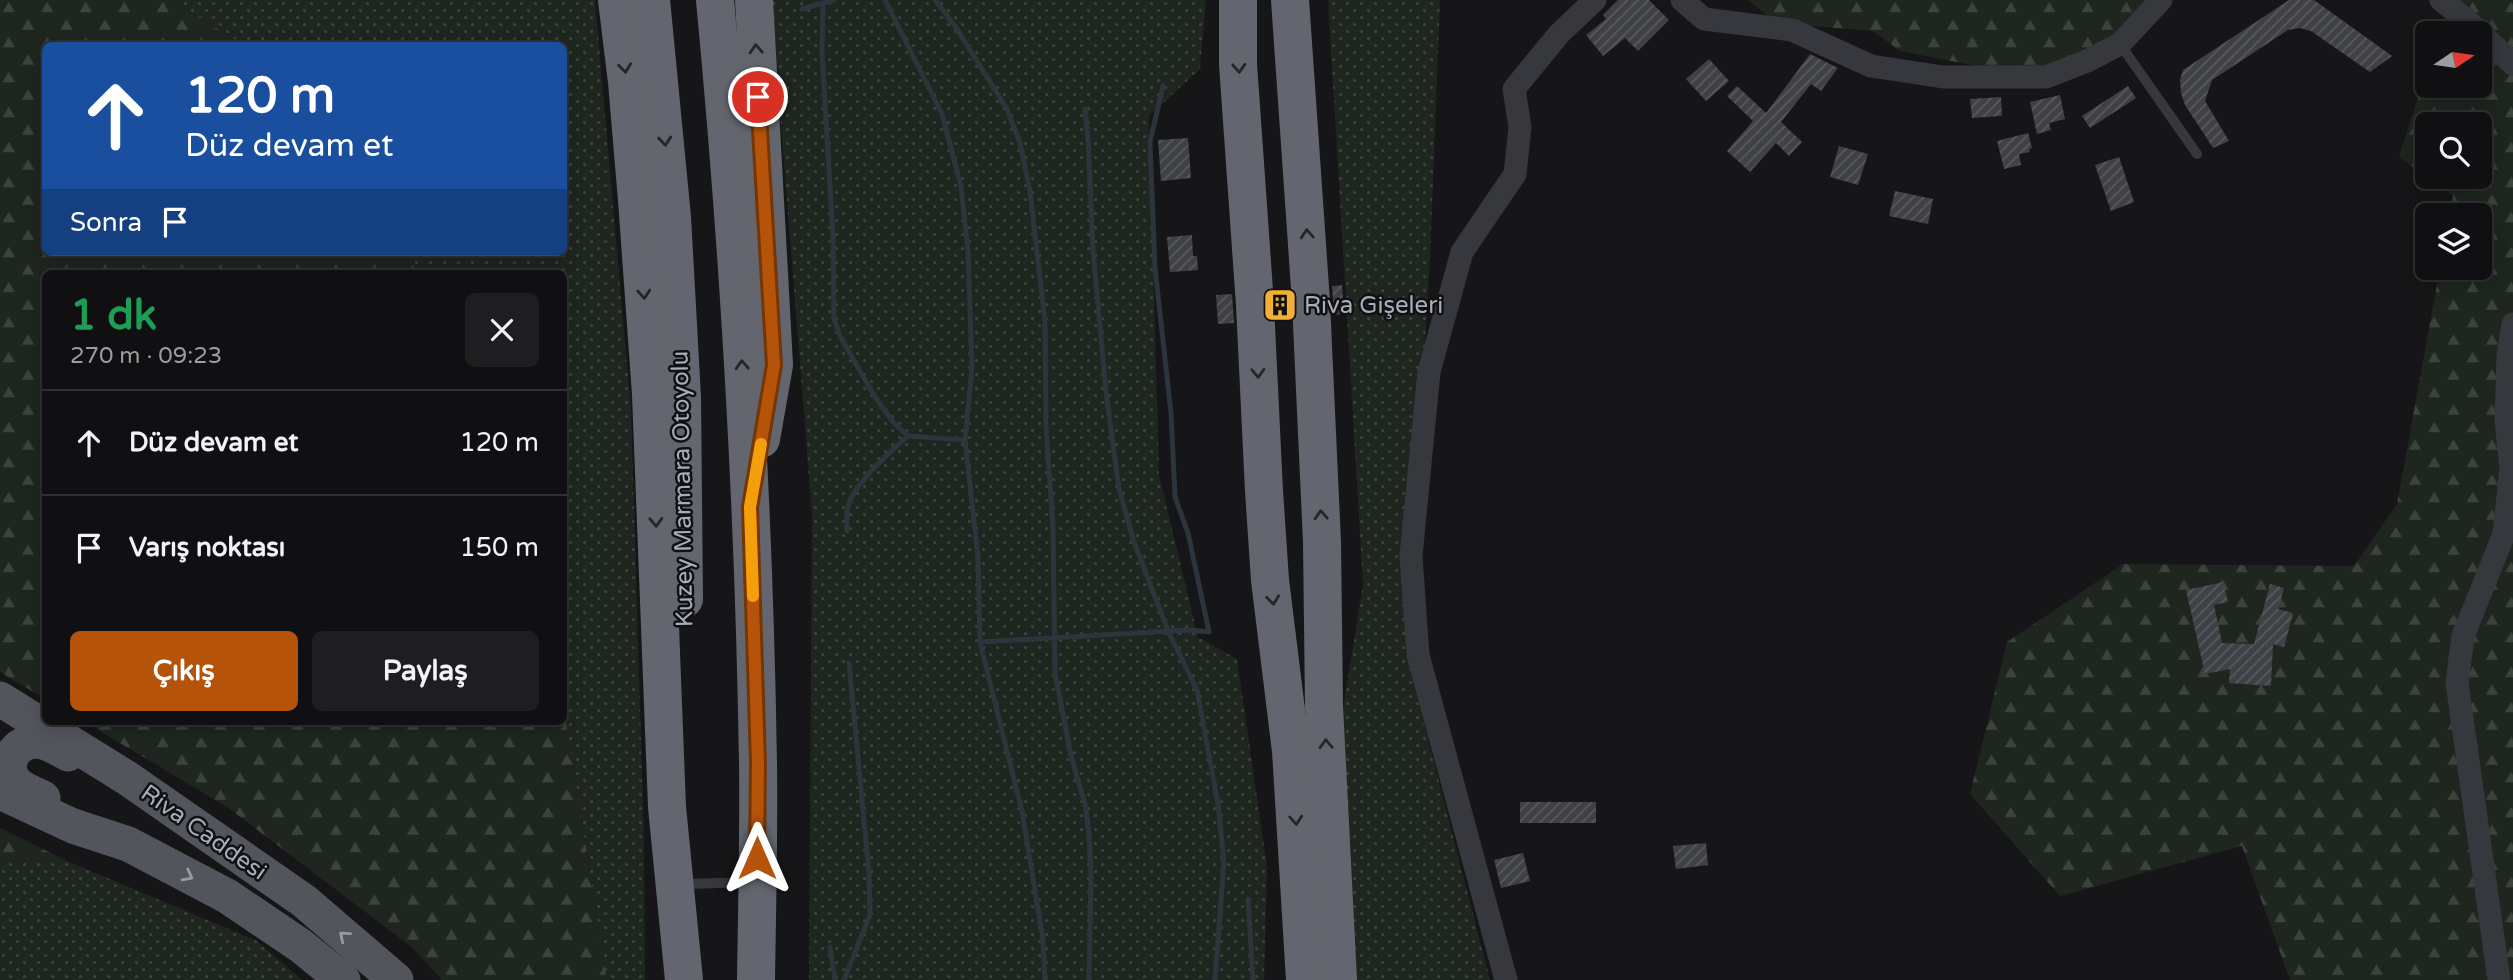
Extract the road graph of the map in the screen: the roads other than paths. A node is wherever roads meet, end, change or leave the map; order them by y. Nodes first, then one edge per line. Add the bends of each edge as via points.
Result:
1 (617, 0) edge
2 (652, 0) edge
3 (715, 0) edge
4 (754, 0) edge
5 (1238, 0) edge
6 (1290, 0) edge
7 (1595, 0) edge
8 (1682, 0) edge
9 (2161, 0) edge
10 (2441, 0) edge
11 (2120, 44) junction
12 (2513, 64) edge
13 (2197, 154) dead end
14 (2513, 324) edge
15 (750, 507) junction
16 (0, 699) edge
17 (0, 792) edge
18 (184, 817) junction
19 (128, 844) junction
20 (757, 881) junction
21 (688, 884) junction
22 (344, 980) edge
23 (396, 980) edge
24 (686, 980) edge
25 (756, 980) edge
26 (1306, 980) edge
27 (1336, 980) edge
28 (1506, 980) edge
29 (2499, 980) edge

1 -> 24 highway via 652,394 667,807
2 -> 21 highway, Kuzey Marmara Otoyolu via 672,217 682,397
15 -> 3 highway
15 -> 4 highway via 774,365
5 -> 26 highway via 1238,64 1270,580 1291,751
27 -> 6 highway via 1312,316
7 - 28 street via 1559,34 1514,89 1520,127 1515,174 1462,253 1429,372 1411,556 1418,655
8 - 11 street via 1704,19 1792,30 1871,66 1943,76 2046,78
9 - 11 street
10 - 12 street
11 - 13 lane
14 - 29 street via 2505,421 2511,468 2504,534 2463,636 2457,684
15 - 20 highway
16 - 18 main road, Riva Caddesi
17 - 19 main road, Riva Caddesi via 73,826
18 - 19 main road via 41,741 27,741 15,749 9,766 15,782
23 -> 18 main road, Riva Caddesi via 304,901
19 -> 22 main road, Riva Caddesi via 226,896
20 - 21 lane
20 - 25 highway
21 - 24 highway, Kuzey Marmara Otoyolu

